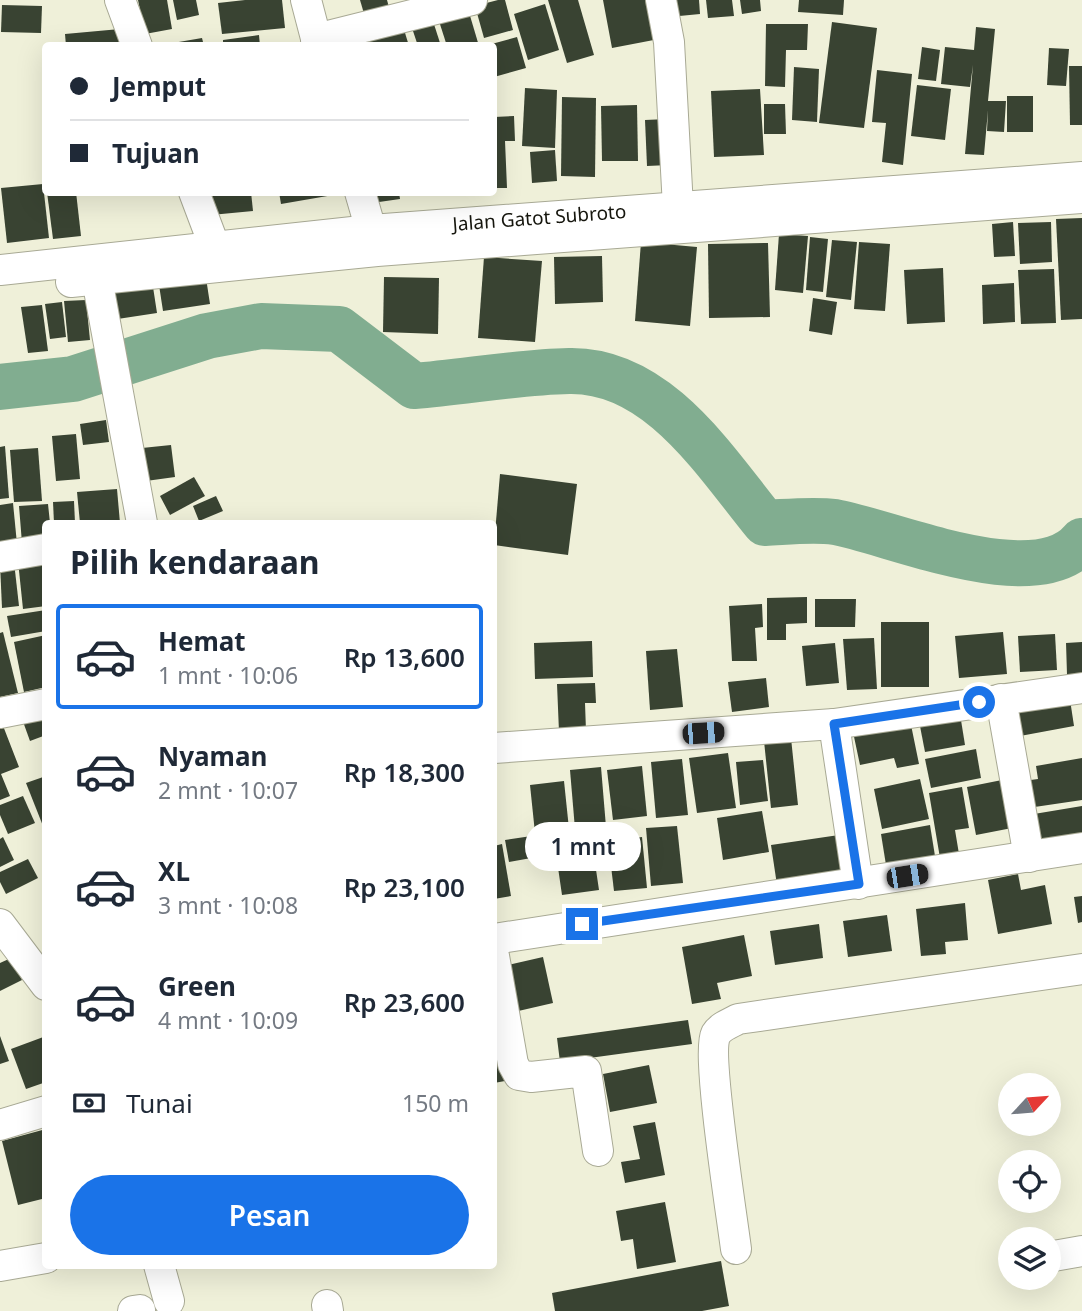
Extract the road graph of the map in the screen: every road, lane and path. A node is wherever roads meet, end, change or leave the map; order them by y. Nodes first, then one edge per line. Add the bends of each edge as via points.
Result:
1 (120, 0) edge
2 (306, 0) edge
3 (472, 0) edge
4 (661, 0) edge
5 (136, 42) edge
6 (317, 42) edge
7 (1082, 177) edge
8 (196, 196) edge
9 (361, 196) edge
10 (1082, 198) edge
11 (678, 207) junction
12 (818, 208) junction
13 (374, 241) junction
14 (214, 245) junction
15 (0, 270) edge
16 (0, 288) edge
17 (99, 292) junction
18 (141, 520) edge
19 (42, 549) edge
20 (0, 557) edge
21 (1082, 688) edge
22 (1001, 699) junction
23 (42, 705) edge
24 (0, 713) edge
25 (834, 724) junction
26 (497, 748) edge
27 (1082, 848) edge
28 (1028, 857) junction
29 (859, 884) junction
30 (0, 924) edge
31 (497, 938) edge
32 (1082, 969) edge
33 (497, 973) edge
34 (42, 980) edge
35 (42, 1112) edge
36 (0, 1125) edge
37 (598, 1151) dead end
38 (736, 1249) dead end
39 (1082, 1251) edge
40 (1061, 1255) edge
41 (42, 1259) edge
42 (0, 1266) edge
43 (160, 1269) edge
44 (169, 1301) dead end

1 - 5 street
2 - 6 street
3 - 6 street
4 - 11 street via 669,42
7 - 12 street, Jalan Gatot Subroto
8 - 14 street
9 - 13 street
10 - 12 street, Jalan Gatot Subroto
11 - 12 street, Jalan Gatot Subroto
11 - 13 street, Jalan Gatot Subroto
12 - 13 street, Jalan Gatot Subroto
13 - 14 street, Jalan Gatot Subroto
13 - 17 street, Jalan Gatot Subroto
14 - 15 street, Jalan Gatot Subroto
16 - 17 street, Jalan Gatot Subroto
17 - 18 street
19 - 20 street
21 - 22 street
22 - 25 street
22 - 28 street
23 - 24 street
25 - 26 street
25 - 29 street
27 - 28 street
28 - 29 street
29 - 31 street
30 - 34 street
32 - 38 street via 738,1019 720,1030 715,1035 713,1067
33 - 37 street via 519,1075 586,1071
35 - 36 street
39 - 40 street
41 - 42 street
43 - 44 street

